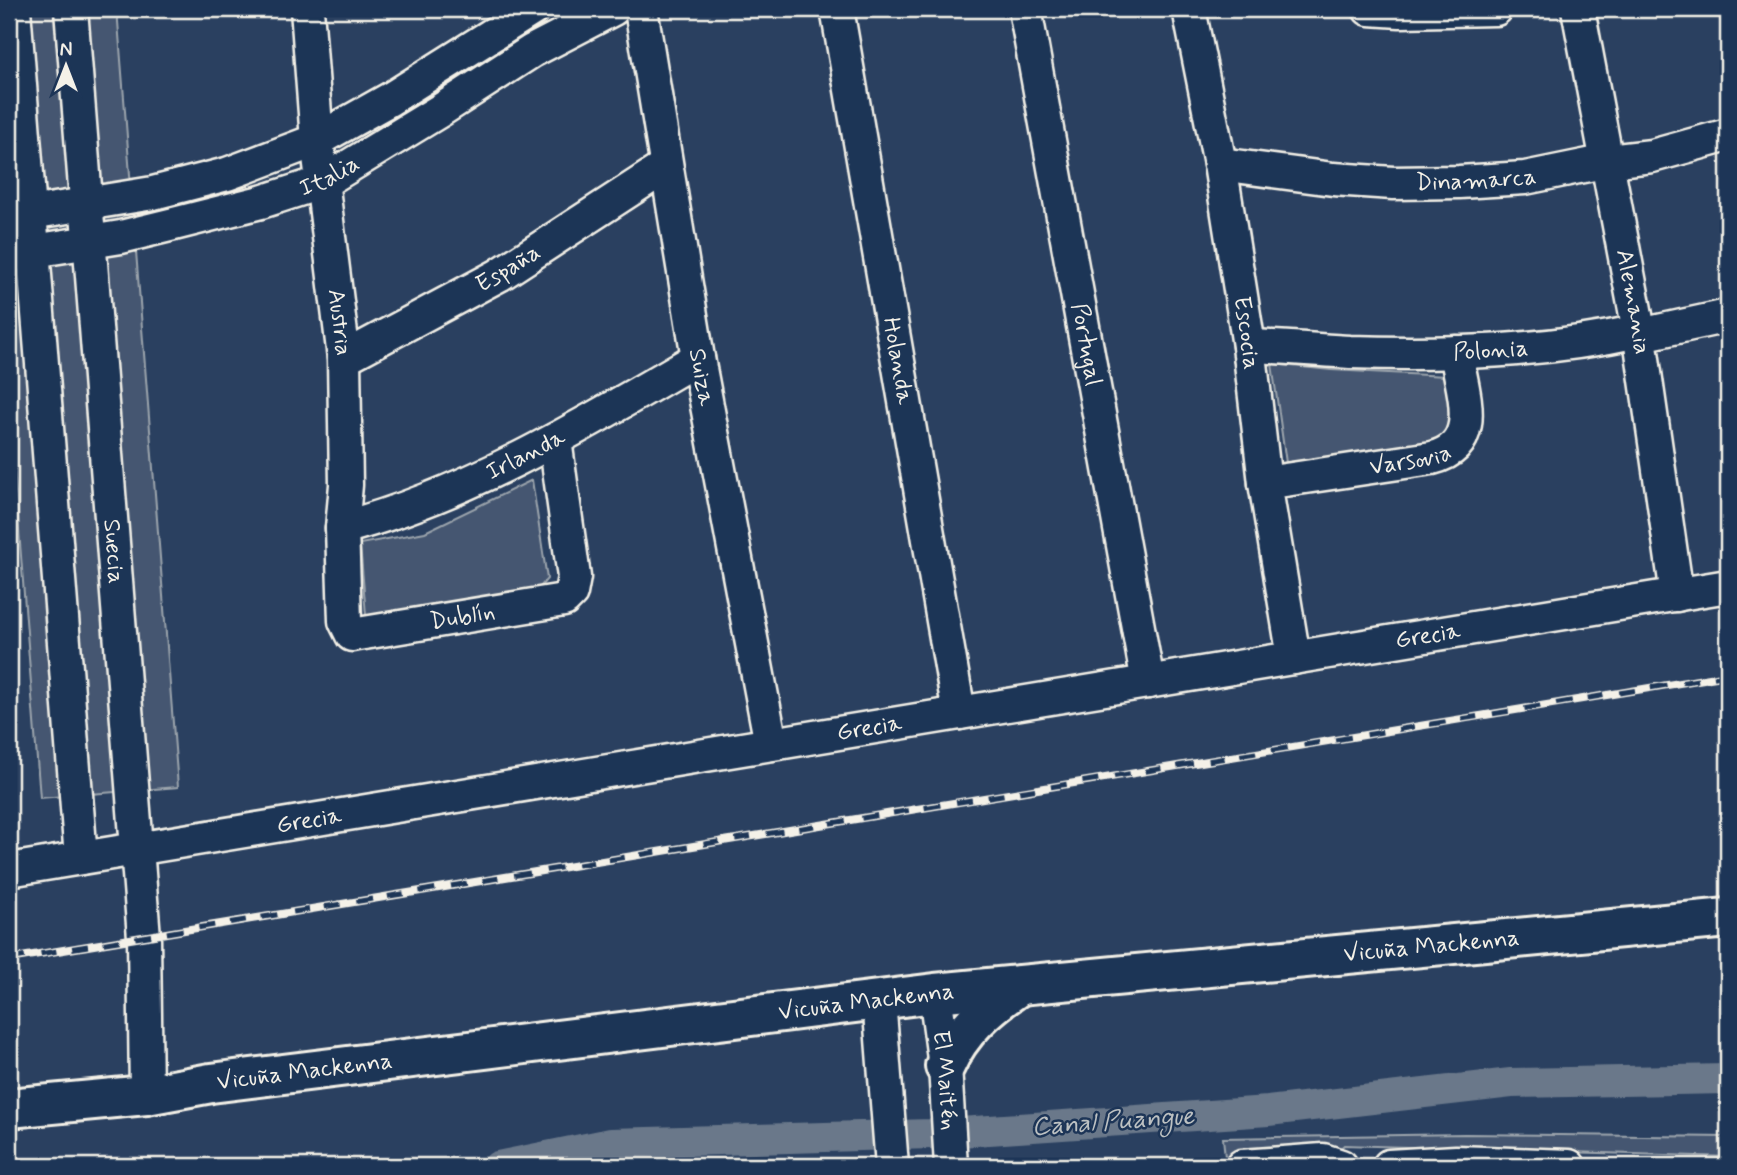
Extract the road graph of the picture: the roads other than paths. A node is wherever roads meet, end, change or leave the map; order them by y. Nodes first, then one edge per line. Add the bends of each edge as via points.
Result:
1 (14, 9) edge
2 (71, 9) edge
3 (307, 9) edge
4 (533, 9) edge
5 (613, 9) edge
6 (641, 9) edge
7 (837, 9) edge
8 (1025, 9) edge
9 (1189, 9) edge
10 (1369, 9) edge
11 (1496, 9) edge
12 (1578, 9) edge
13 (1728, 135) edge
14 (317, 140) junction
15 (1608, 161) junction
16 (1220, 164) junction
17 (666, 167) junction
18 (323, 182) junction
19 (85, 204) junction
20 (19, 215) edge
21 (88, 242) junction
22 (21, 254) edge
23 (1728, 316) edge
24 (1639, 331) junction
25 (1249, 346) junction
26 (1456, 352) junction
27 (344, 358) junction
28 (698, 358) junction
29 (555, 440) junction
30 (1265, 484) junction
31 (342, 528) junction
32 (1728, 586) edge
33 (1677, 595) junction
34 (352, 635) joint
35 (1294, 658) junction
36 (1147, 682) junction
37 (959, 713) junction
38 (771, 744) junction
39 (137, 849) junction
40 (81, 858) junction
41 (9, 870) edge
42 (1728, 918) edge
43 (1020, 985) junction
44 (935, 993) junction
45 (879, 1000) junction
46 (945, 1066) junction
47 (146, 1095) junction
48 (9, 1108) edge
49 (892, 1166) edge
50 (951, 1166) edge
51 (1242, 1166) edge
52 (1341, 1166) edge
53 (1389, 1166) edge
54 (1569, 1166) edge

1 - 20 street
2 - 19 street, Suecia
3 - 14 street, Austria
4 - 14 street, Italia
5 - 18 street, Italia via 532,51
6 - 17 street, Suiza
7 - 37 street, Holanda
8 - 36 street, Portugal
9 - 16 street, Escocia
10 - 11 street
12 - 15 street, Alemania
13 - 15 street, Dinamarca via 1652,156
14 - 18 street, Austria
14 - 19 street, Italia via 227,174
15 - 16 street, Dinamarca via 1525,177 1446,183 1332,179
15 - 24 street, Alemania
16 - 25 street, Escocia
17 - 27 street, España via 499,275
17 - 28 street, Suiza
18 - 21 street, Italia via 225,212
18 - 27 street, Austria
19 - 20 street, Italia
19 - 21 street, Suecia
20 - 22 street
21 - 22 street, Italia
21 - 39 street, Suecia
22 - 40 street
23 - 24 street, Polonia via 1645,334
24 - 26 street, Polonia via 1587,342
24 - 33 street, Alemania
25 - 26 street, Polonia
25 - 30 street, Escocia
26 - 30 street, Varsovia via 1466,420 1463,437 1451,451 1433,458
27 - 31 street, Austria
28 - 29 street, Irlanda
28 - 38 street, Suiza
29 - 31 street, Irlanda via 429,499
29 - 34 street, Dublín via 574,577 571,593 564,600
30 - 35 street, Escocia
31 - 34 street, Austria via 345,621
32 - 33 street, Grecia
33 - 35 street, Grecia
35 - 36 street, Grecia
36 - 37 street, Grecia
37 - 38 street, Grecia
38 - 39 street, Grecia
39 - 40 street, Grecia
39 - 47 street, Suecia via 144,937
40 - 41 street, Grecia
42 - 43 main road, Vicuña Mackenna
43 - 44 main road, Vicuña Mackenna
43 - 46 main road via 974,1021
44 - 45 main road, Vicuña Mackenna
44 - 46 street, El Maitén
45 - 47 main road, Vicuña Mackenna via 211,1083
45 - 49 street
46 - 50 street, El Maitén
47 - 48 main road, Vicuña Mackenna
51 - 52 street via 1323,1160
53 - 54 street via 1482,1162

